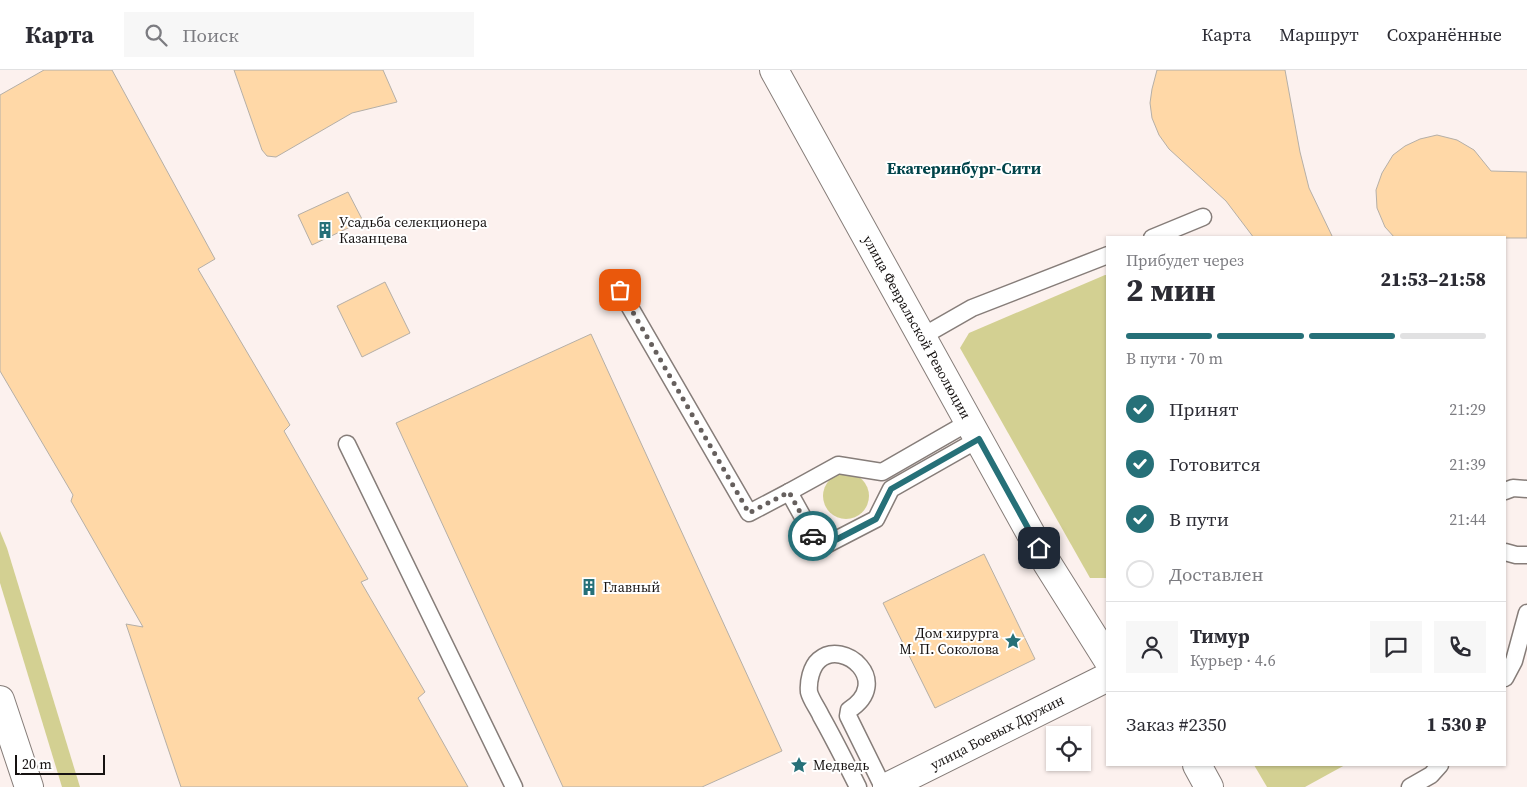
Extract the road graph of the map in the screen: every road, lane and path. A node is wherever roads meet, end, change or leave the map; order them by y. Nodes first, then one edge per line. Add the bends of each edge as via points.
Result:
1 (774, 70) edge
2 (1203, 218) dead end
3 (1157, 236) edge
4 (1106, 256) edge
5 (620, 290) dead end
6 (923, 336) junction
7 (974, 430) junction
8 (347, 444) dead end
9 (1527, 489) edge
10 (1506, 491) edge
11 (789, 492) junction
12 (1506, 552) edge
13 (1527, 555) edge
14 (1527, 613) edge
15 (1106, 657) edge
16 (1506, 676) edge
17 (1106, 678) edge
18 (0, 700) edge
19 (1198, 766) edge
20 (1439, 766) edge
21 (29, 787) edge
22 (514, 787) edge
23 (858, 787) edge
24 (883, 787) edge
25 (887, 787) edge
26 (1209, 787) edge
27 (1410, 787) edge

1 - 6 street, улица Февральской Революции
2 - 3 lane
4 - 6 lane via 972,308
5 - 11 lane via 749,513
6 - 7 street, улица Февральской Революции
7 - 11 lane via 882,472 838,464
7 - 11 lane via 891,489 876,519 820,548
7 - 15 street, улица Февральской Революции via 1047,563
8 - 22 lane
9 - 10 lane
12 - 13 lane
14 - 16 lane via 1514,661
17 - 25 street, улица Боевых Дружин
18 - 21 street
19 - 26 street
20 - 27 lane
23 - 24 lane via 809,693 811,671 819,660 832,654 843,655 856,662 865,673 867,685 864,696 849,710 848,716

